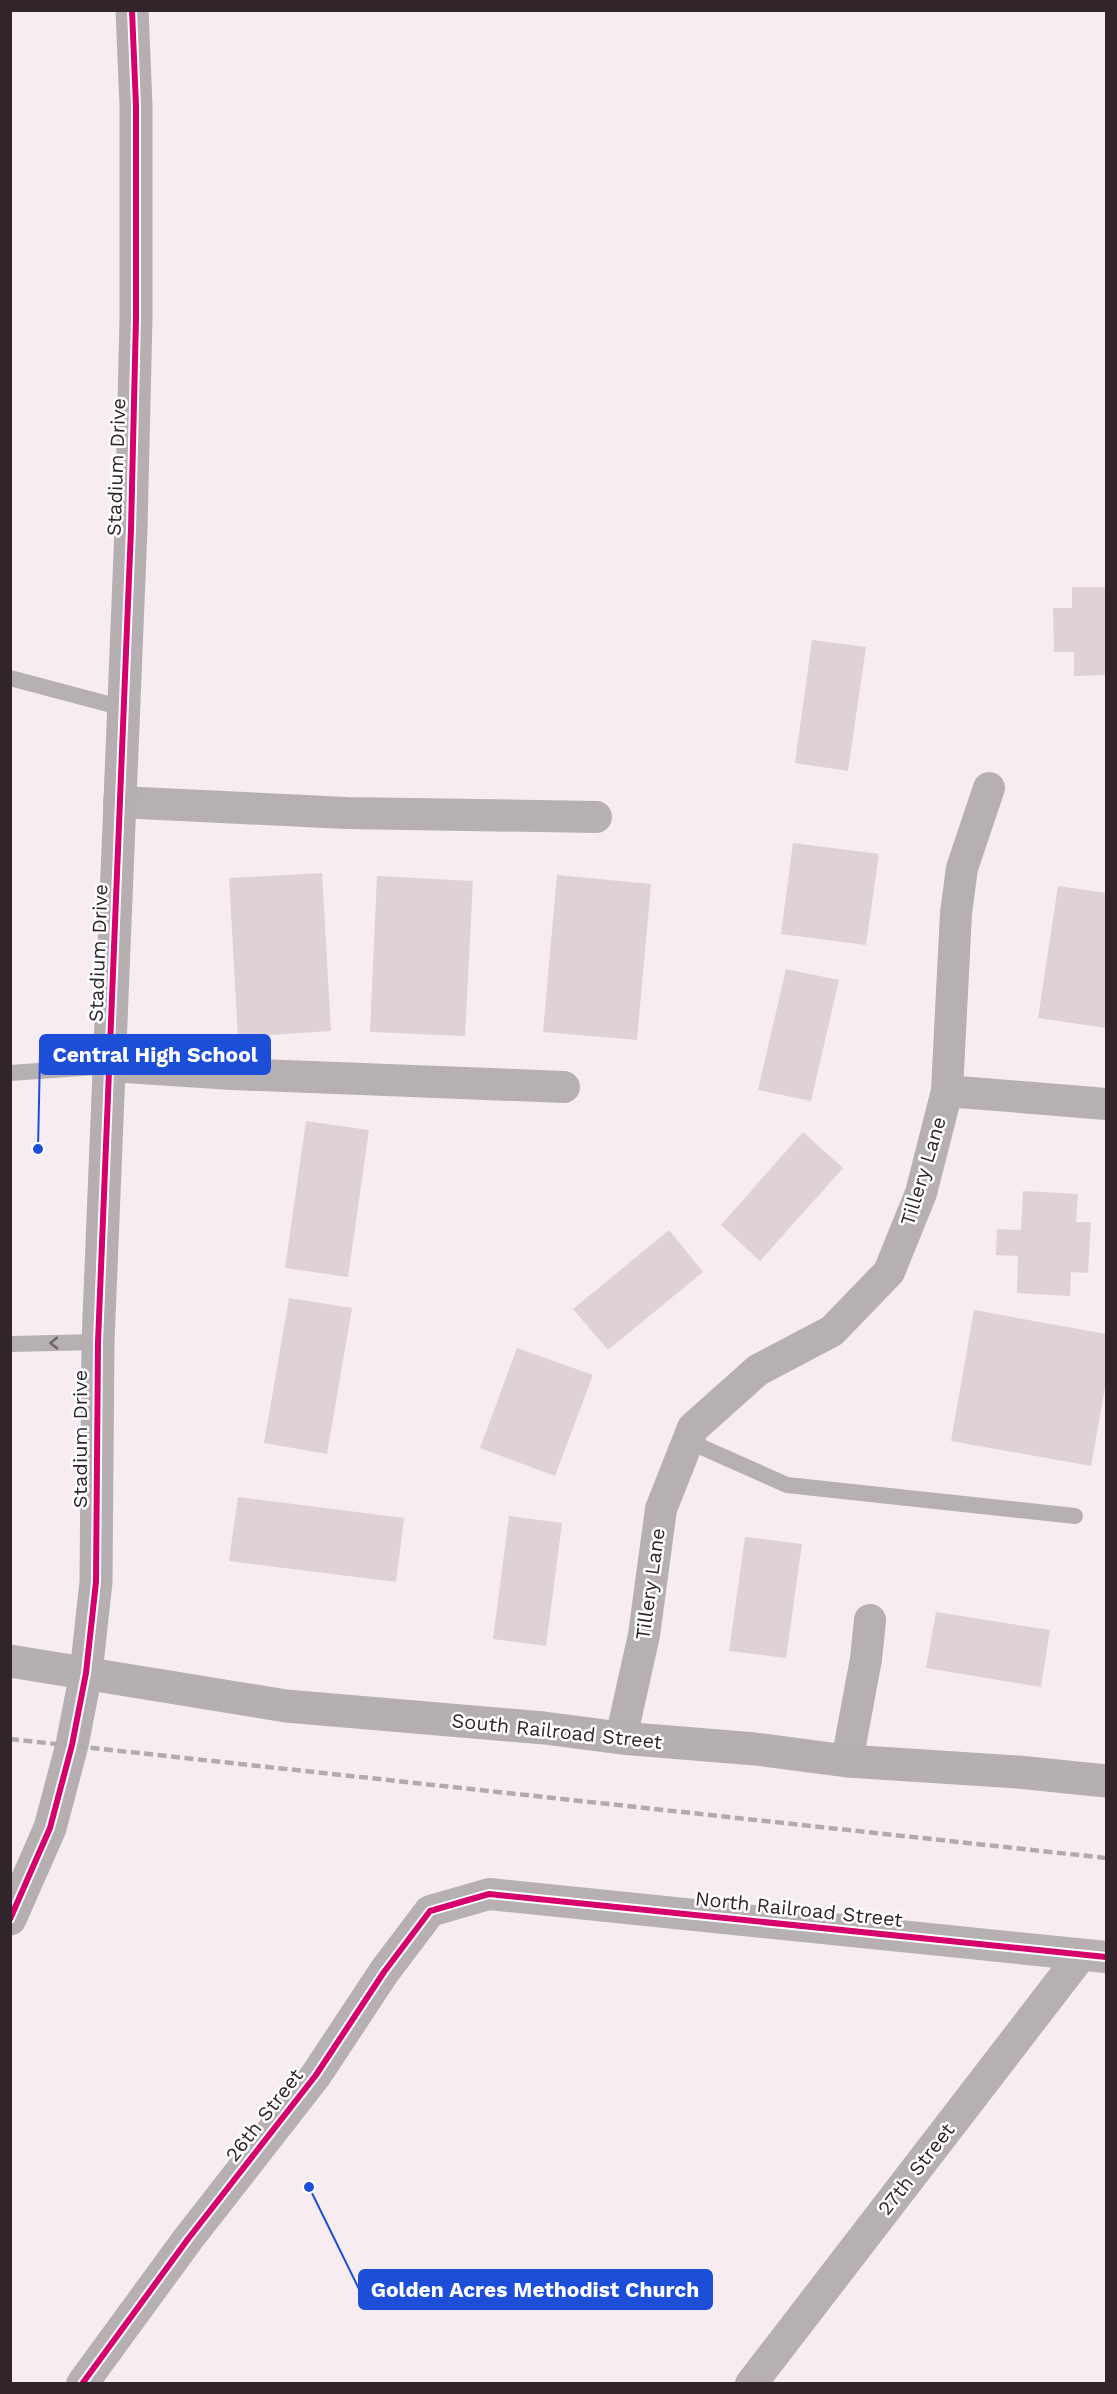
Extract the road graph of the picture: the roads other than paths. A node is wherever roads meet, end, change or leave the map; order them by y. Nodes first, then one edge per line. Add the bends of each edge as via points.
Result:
1 (132, 10) edge
2 (10, 678) edge
3 (123, 708) junction
4 (989, 788) dead end
5 (119, 802) junction
6 (596, 817) dead end
7 (110, 1066) junction
8 (10, 1073) edge
9 (564, 1087) dead end
10 (947, 1091) junction
11 (1107, 1104) edge
12 (98, 1342) junction
13 (10, 1344) edge
14 (688, 1441) junction
15 (1076, 1516) dead end
16 (870, 1620) dead end
17 (10, 1661) edge
18 (86, 1673) junction
19 (621, 1738) junction
20 (847, 1761) junction
21 (1107, 1781) edge
22 (489, 1894) joint
23 (10, 1919) edge
24 (1094, 1956) edge
25 (82, 2384) edge
26 (751, 2384) edge

1 - 3 street, Stadium Drive via 136,318
2 - 3 lane
3 - 5 street, Stadium Drive
4 - 10 street, Tillery Lane via 962,868
5 - 6 street via 346,813
5 - 7 street, Stadium Drive
7 - 8 lane
7 - 9 street
7 - 12 street, Stadium Drive
10 - 11 street
10 - 14 street, Tillery Lane via 921,1193 889,1272 832,1331 758,1370 693,1428
12 -> 13 lane
12 - 18 street, Stadium Drive via 96,1582
14 - 15 lane via 787,1485
14 - 19 street, Tillery Lane via 661,1509 644,1635
16 - 20 street
17 - 18 street, South Railroad Street
18 - 19 street, South Railroad Street via 285,1706
18 - 23 street, Stadium Drive via 51,1828
19 - 20 street, South Railroad Street
20 - 21 street, South Railroad Street
22 - 24 street, North Railroad Street
22 - 25 street, 26th Street via 430,1911 316,2075 188,2239
24 - 26 street, 27th Street

